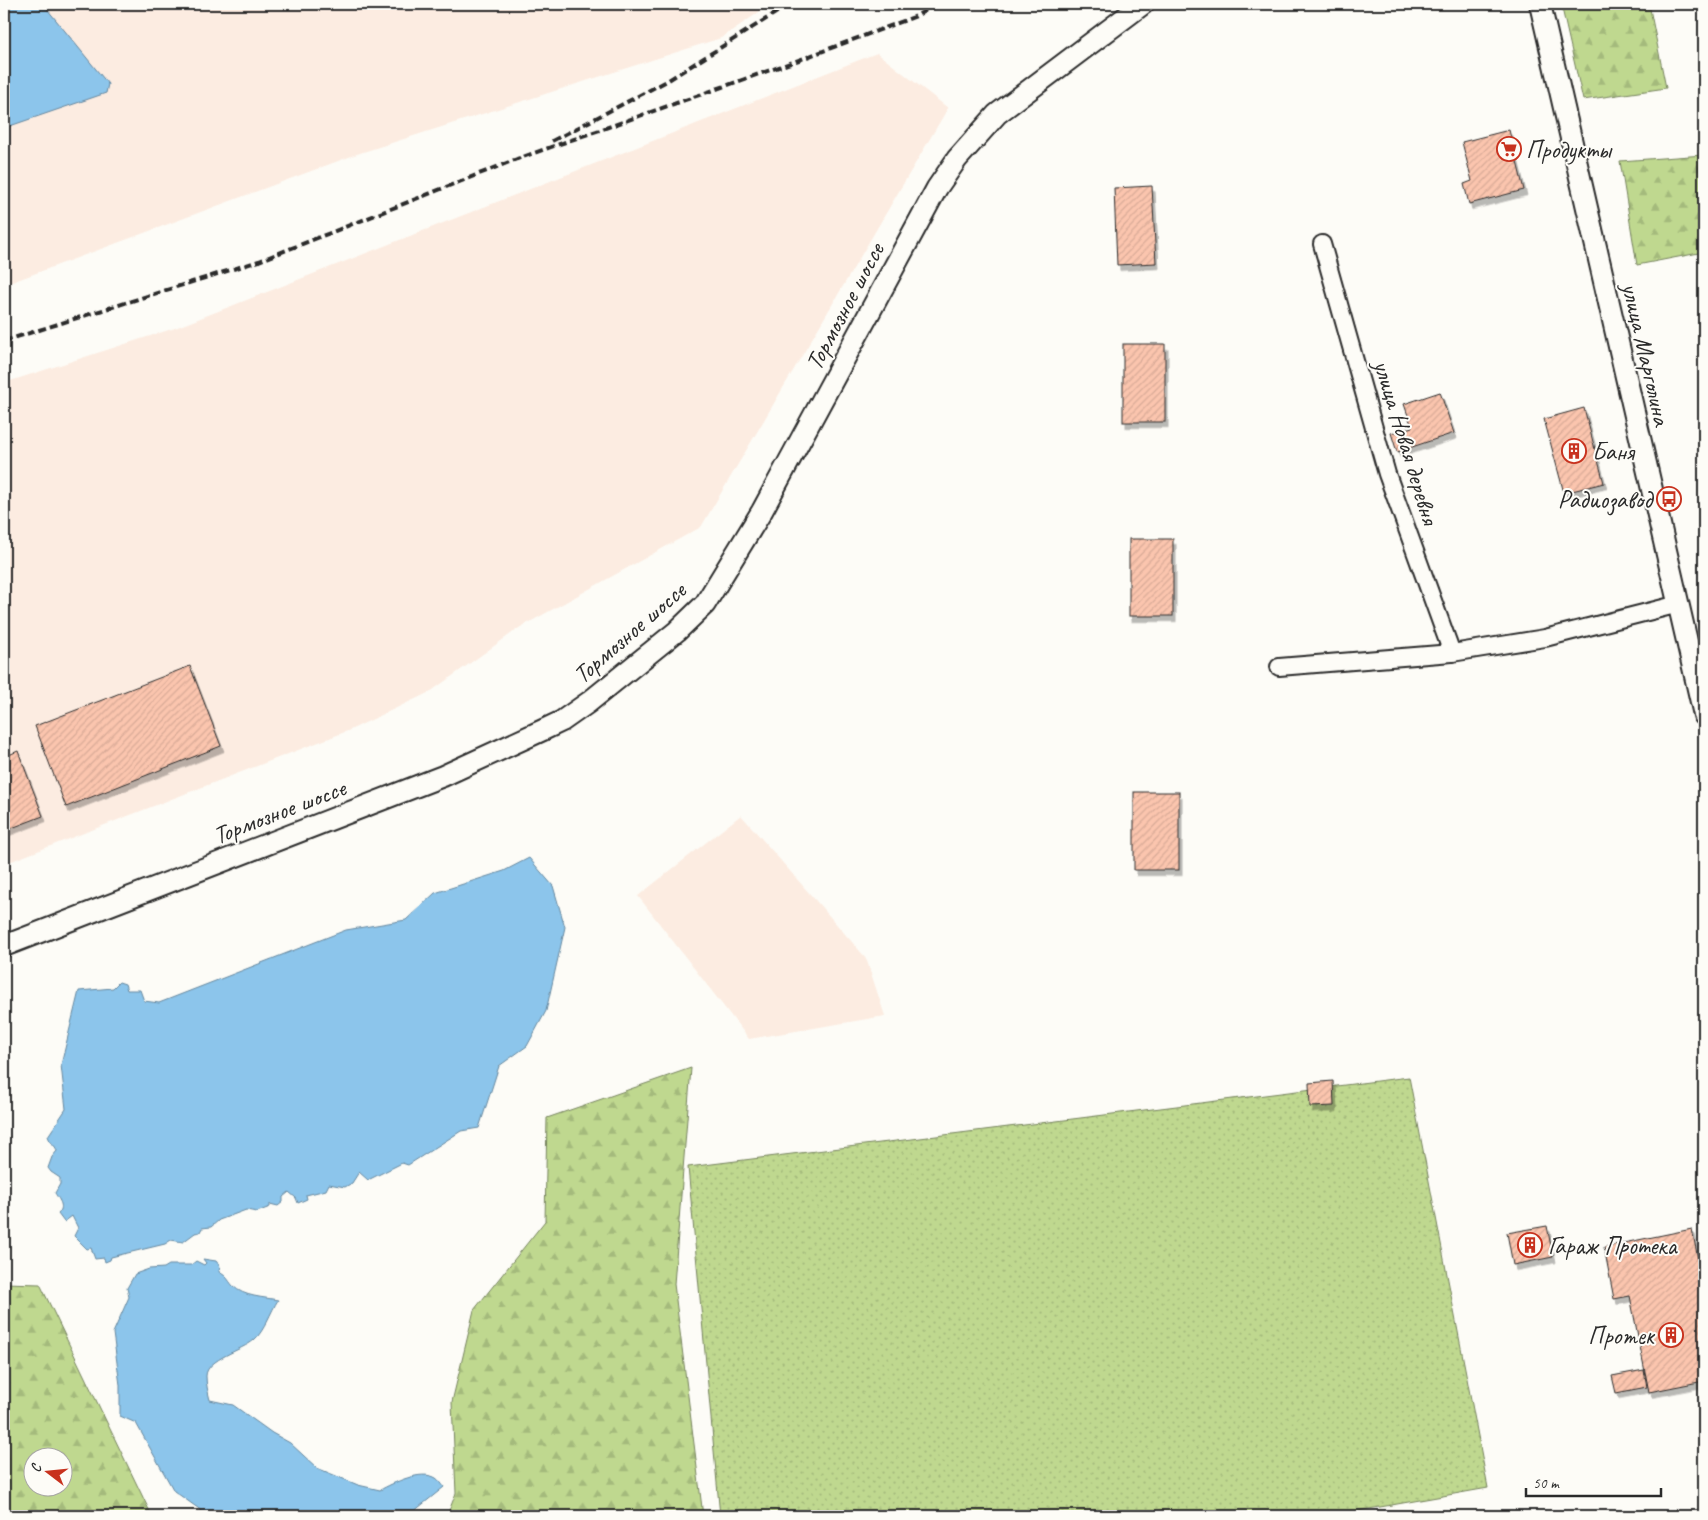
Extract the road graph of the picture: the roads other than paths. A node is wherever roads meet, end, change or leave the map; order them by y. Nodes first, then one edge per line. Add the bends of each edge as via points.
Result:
1 (1143, 4) edge
2 (1540, 4) edge
3 (1322, 244) dead end
4 (1678, 604) junction
5 (1452, 653) junction
6 (1279, 667) dead end
7 (1704, 715) edge
8 (4, 946) edge

1 - 8 street, Тормозное шоссе via 997,114 957,159 937,188 762,511 705,604 677,631 589,702 543,730 443,776
2 - 4 street, улица Марголина
3 - 5 street, улица Новая деревня via 1388,474
4 - 5 street via 1545,638
4 - 7 street, улица Марголина
5 - 6 street

